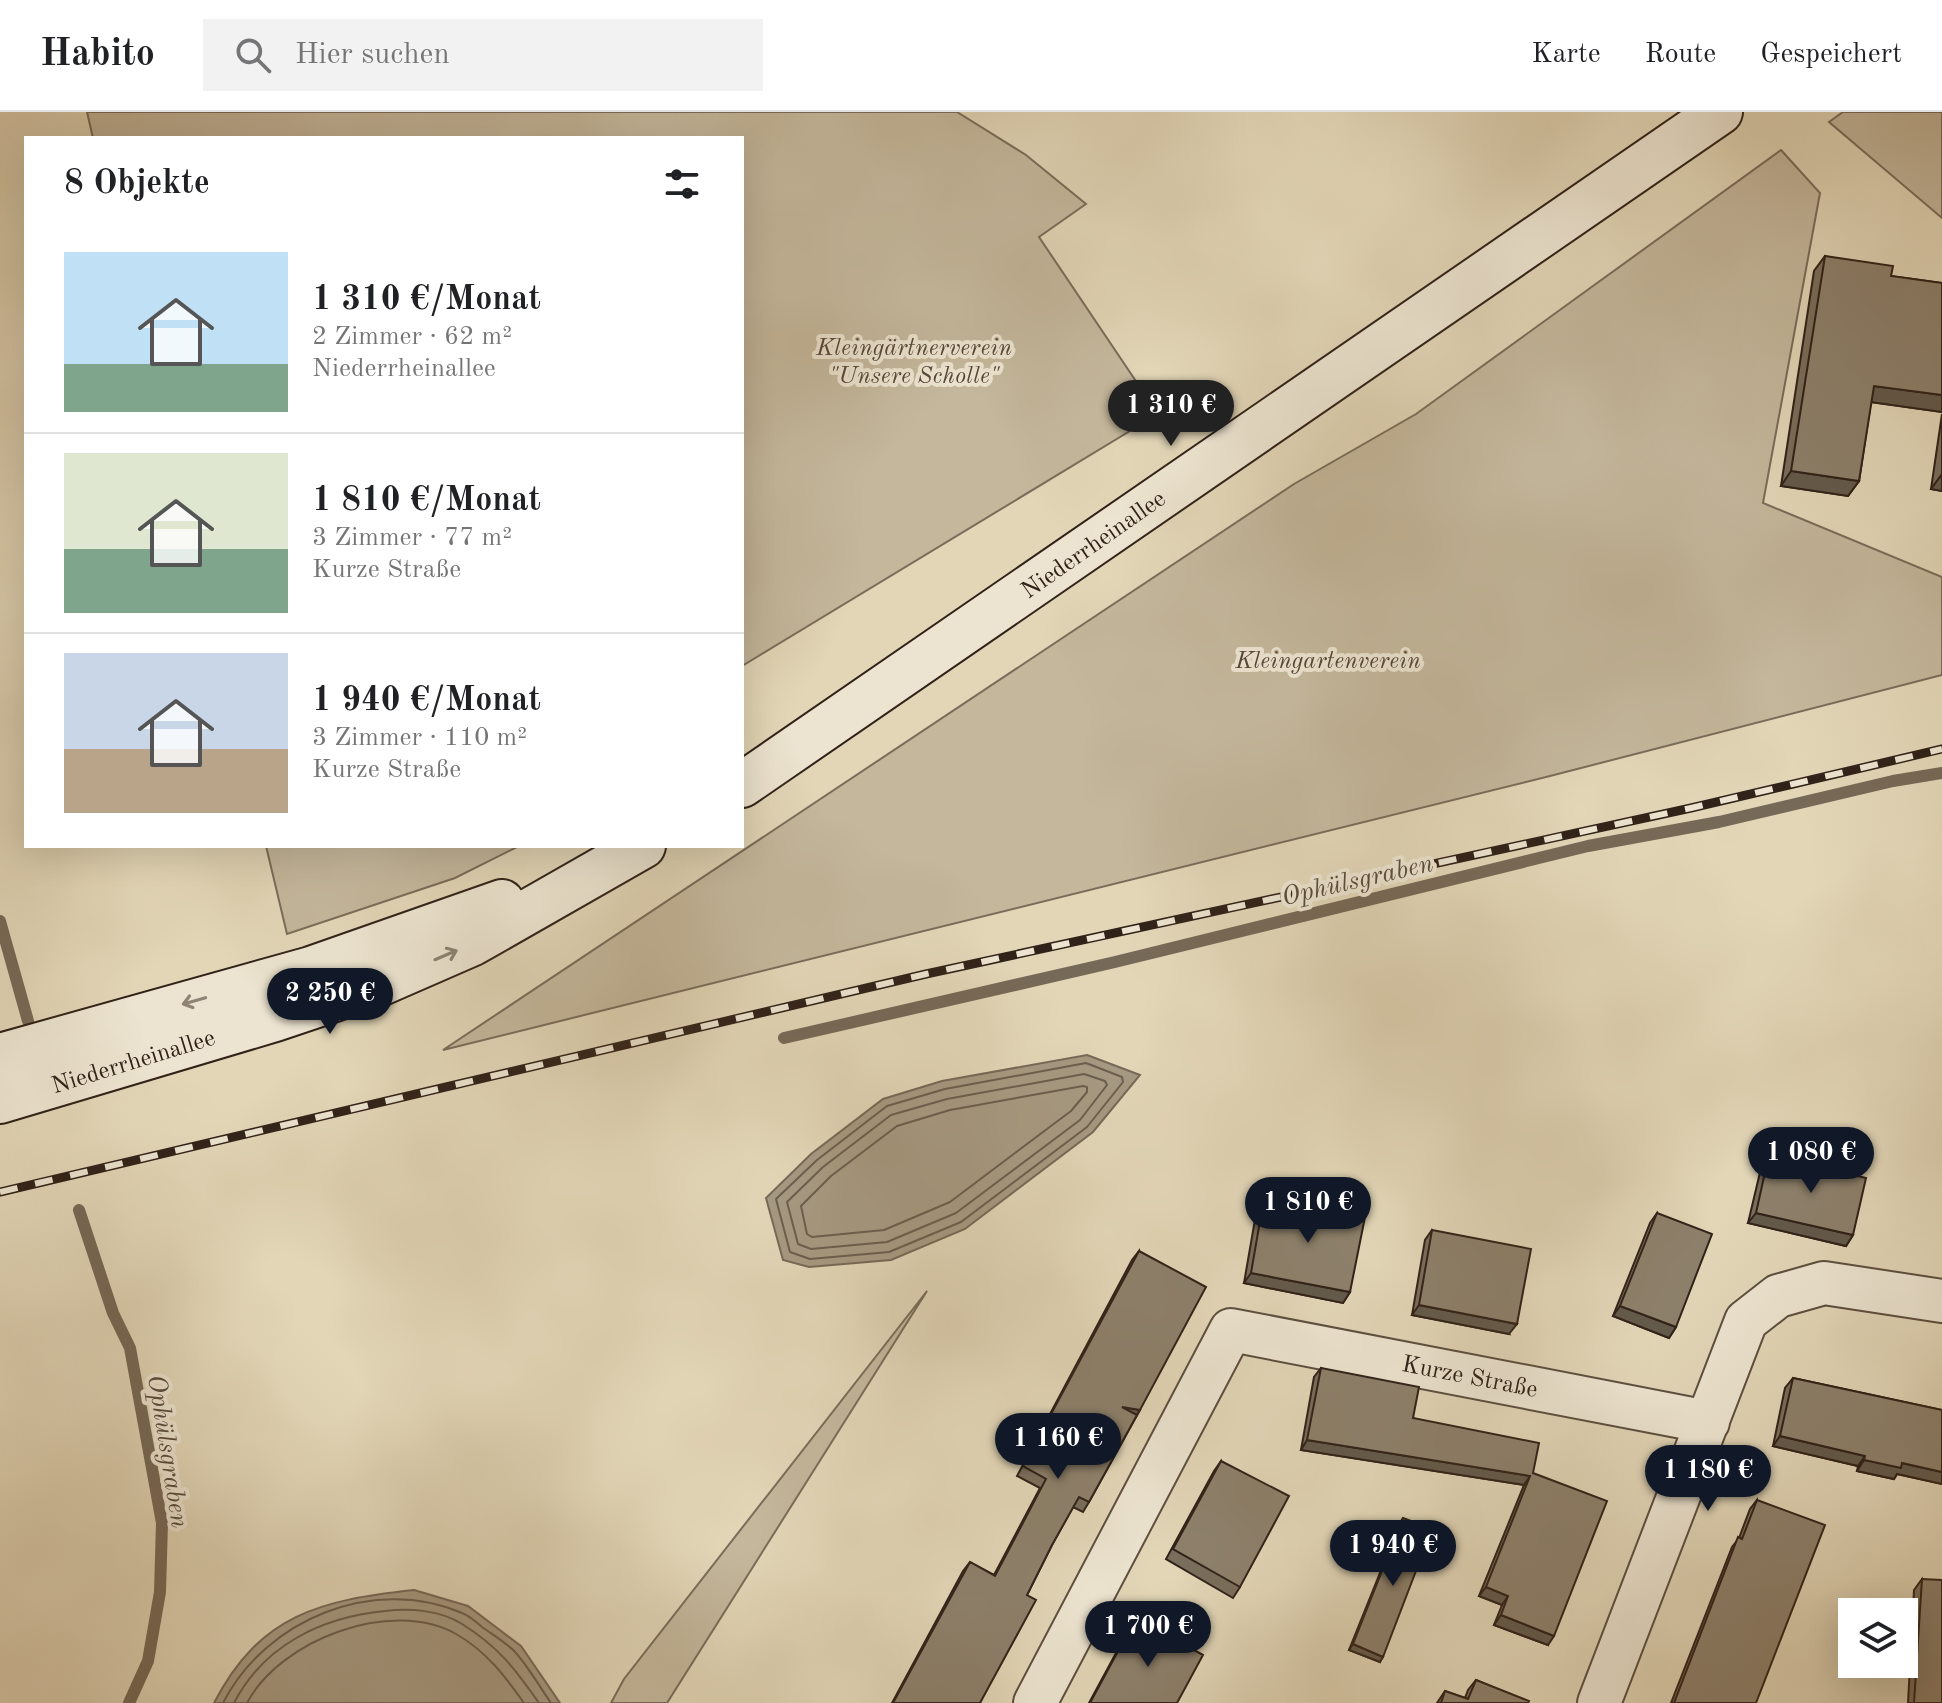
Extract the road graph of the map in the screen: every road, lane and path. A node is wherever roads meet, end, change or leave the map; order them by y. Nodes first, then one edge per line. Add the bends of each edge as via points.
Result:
1 (1720, 112) edge
2 (744, 784) edge
3 (628, 854) edge
4 (0, 1056) edge
5 (0, 1101) edge
6 (1942, 1301) edge
7 (1708, 1422) junction
8 (1035, 1703) edge
9 (1599, 1703) edge

1 - 2 main road, Niederrheinallee
3 -> 4 main road, Niederrheinallee via 311,969
5 -> 3 main road, Niederrheinallee via 379,984 473,943
6 - 7 street via 1824,1283 1778,1296 1746,1321
7 - 8 street, Kurze Straße via 1231,1330
7 - 9 street

